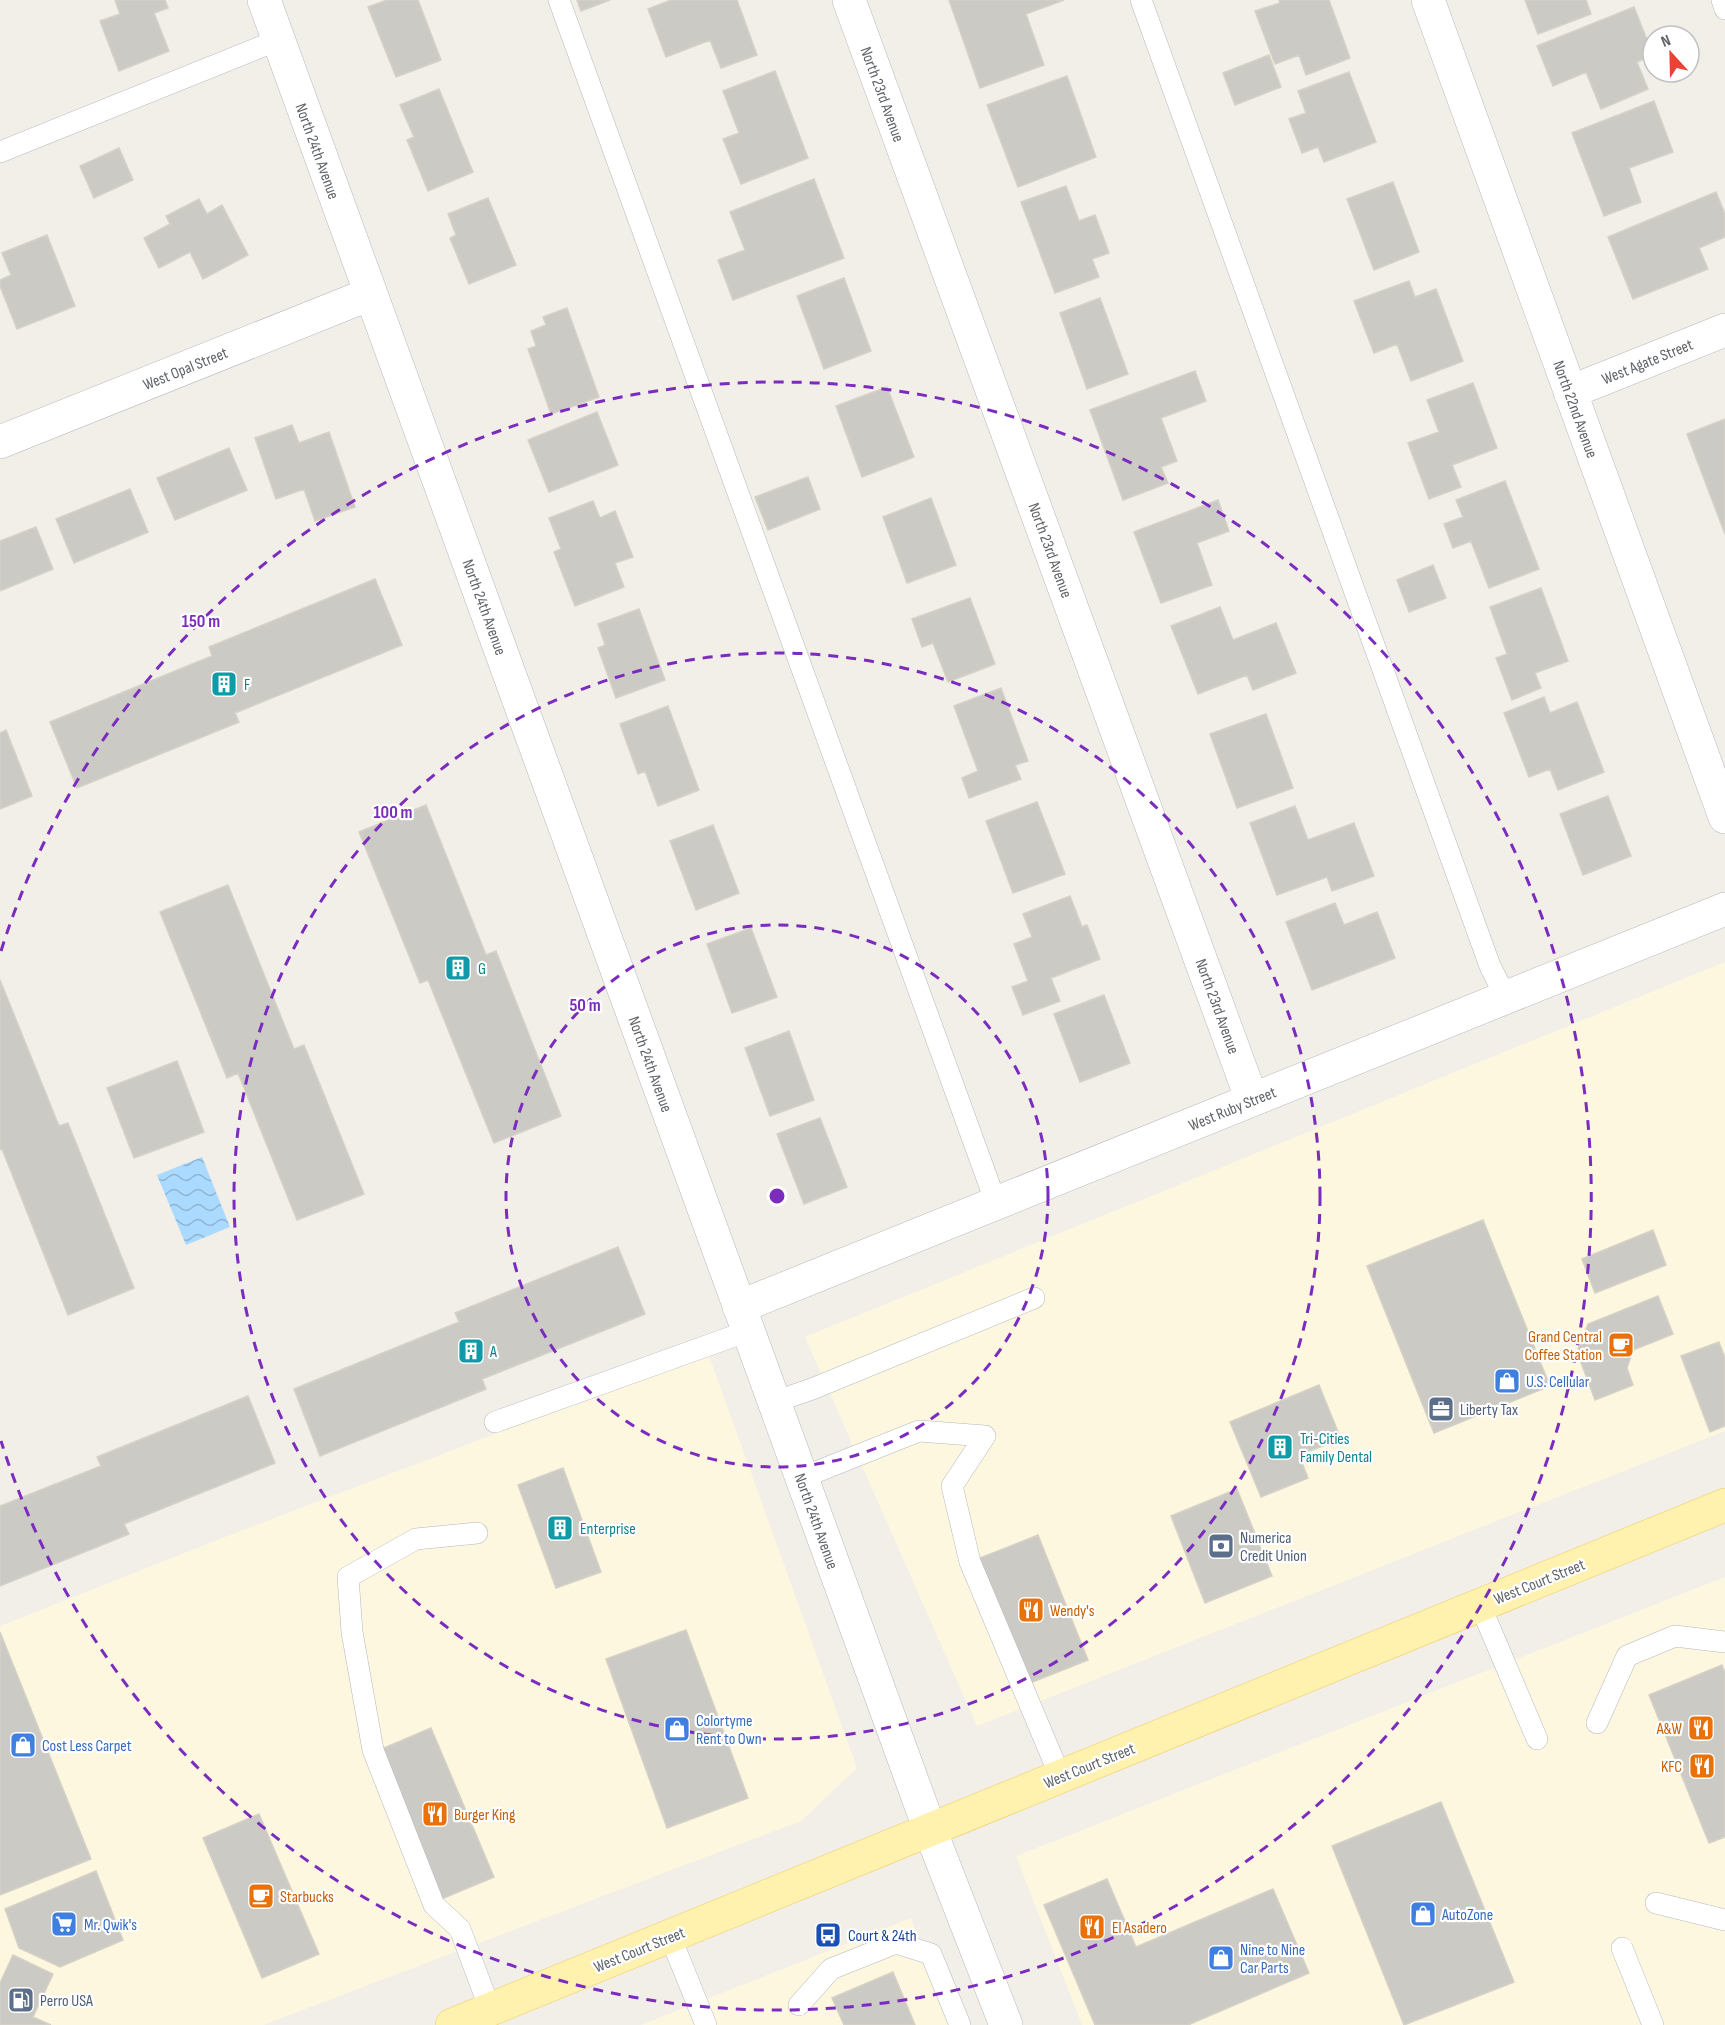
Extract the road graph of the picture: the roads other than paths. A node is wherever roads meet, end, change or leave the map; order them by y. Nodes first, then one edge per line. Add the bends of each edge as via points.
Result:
1 (264, 0) edge
2 (559, 0) edge
3 (849, 0) edge
4 (1141, 0) edge
5 (1428, 0) edge
6 (1722, 0) edge
7 (1725, 9) edge
8 (278, 40) junction
9 (0, 152) edge
10 (370, 294) junction
11 (1725, 330) edge
12 (1570, 392) junction
13 (0, 442) edge
14 (1725, 817) edge
15 (1725, 909) edge
16 (1506, 998) junction
17 (1252, 1100) junction
18 (996, 1203) junction
19 (1034, 1298) dead end
20 (743, 1319) junction
21 (774, 1402) junction
22 (495, 1422) dead end
23 (801, 1478) junction
24 (1725, 1505) edge
25 (477, 1533) dead end
26 (1480, 1605) junction
27 (1725, 1642) edge
28 (1597, 1724) dead end
29 (1537, 1739) dead end
30 (1060, 1776) junction
31 (930, 1830) junction
32 (1656, 1903) dead end
33 (1725, 1920) edge
34 (670, 1936) junction
35 (1622, 1948) dead end
36 (799, 2005) dead end
37 (490, 2009) junction
38 (452, 2025) edge
39 (706, 2025) edge
40 (960, 2025) edge
41 (1006, 2025) edge
42 (1653, 2025) edge

1 - 8 street, North 24th Avenue
2 - 18 lane
3 - 17 street, North 23rd Avenue
4 - 16 lane via 1490,966
5 - 12 street, North 22nd Avenue
6 - 7 lane
8 - 9 lane
8 - 10 street, North 24th Avenue
10 - 13 street, West Opal Street
10 - 20 street, North 24th Avenue
11 - 12 street, West Agate Street
12 - 14 street, North 22nd Avenue
15 - 16 street, West Ruby Street
16 - 17 street, West Ruby Street
17 - 18 street, West Ruby Street
18 - 20 street, West Ruby Street
19 - 21 lane
20 - 21 street, North 24th Avenue
20 - 22 lane
21 - 23 street, North 24th Avenue
23 - 30 lane via 919,1431 986,1436 952,1486 970,1562
23 - 31 street, North 24th Avenue
24 - 26 main road, West Court Street
25 - 37 lane via 416,1539 348,1577 352,1632 373,1750 434,1905 460,1929
26 - 29 lane
26 - 30 main road, West Court Street
27 - 28 lane via 1675,1636 1627,1656
30 - 31 main road, West Court Street
31 - 34 main road, West Court Street
31 - 41 street, North 24th Avenue
32 - 33 lane
34 - 37 main road, West Court Street
34 - 39 lane
35 - 42 lane
36 - 40 lane via 831,1969 896,1944 931,1954
37 - 38 main road, West Court Street

